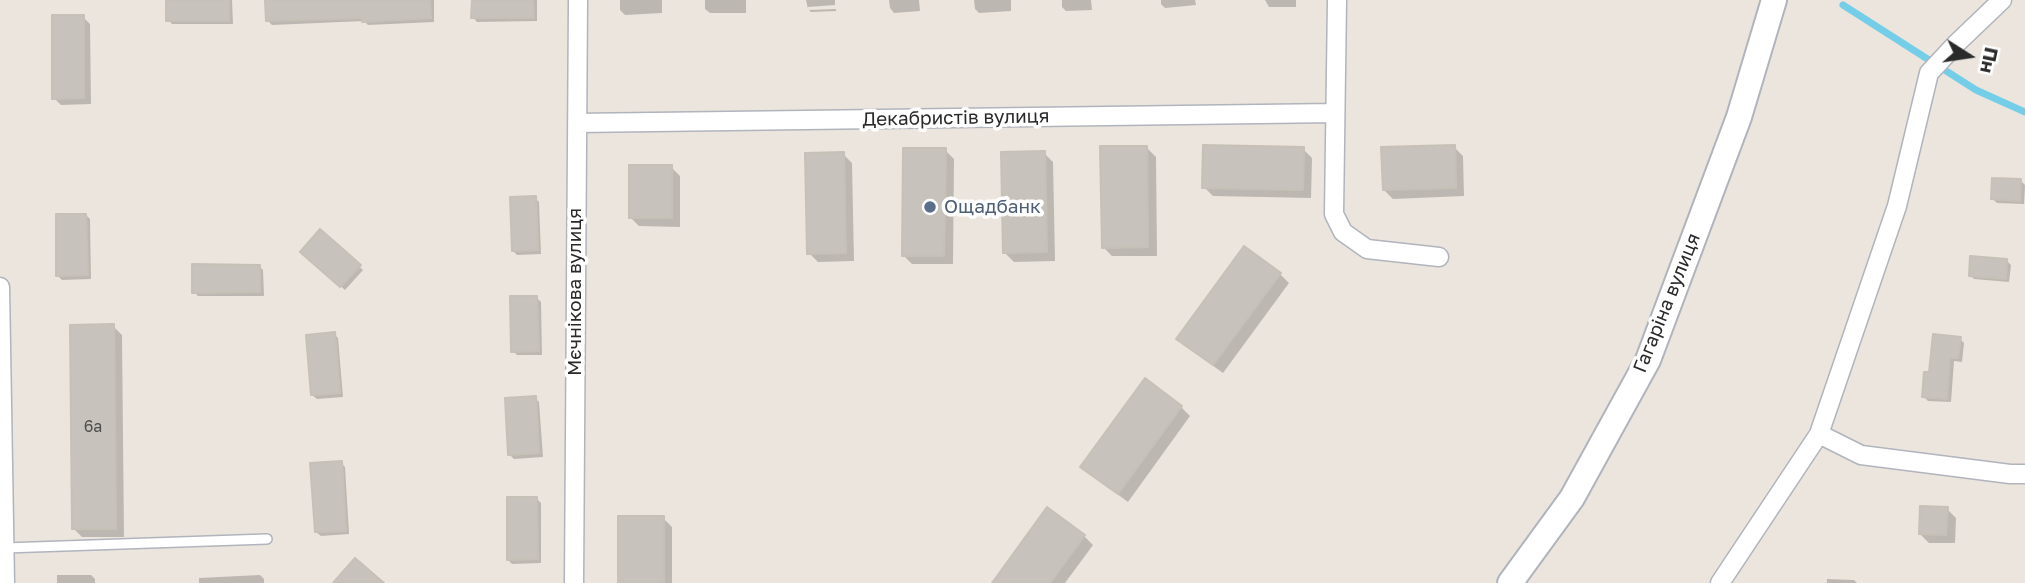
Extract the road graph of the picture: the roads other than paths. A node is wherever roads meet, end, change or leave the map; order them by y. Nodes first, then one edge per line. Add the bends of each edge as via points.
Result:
1 (578, 0) edge
2 (1337, 0) edge
3 (1774, 0) edge
4 (2002, 0) edge
5 (1335, 113) junction
6 (577, 123) junction
7 (1439, 257) dead end
8 (0, 287) edge
9 (1, 317) edge
10 (1819, 434) junction
11 (2025, 474) edge
12 (267, 539) dead end
13 (5, 548) junction
14 (5, 583) edge
15 (574, 583) edge
16 (1510, 583) edge
17 (1720, 583) edge

1 - 6 street, Мєчнікова вулиця
2 - 5 street
3 - 16 main road, Гагаріна вулиця via 1739,117 1647,360 1572,498
4 - 10 street via 1929,73 1897,206
5 - 6 street, Декабристів вулиця
5 - 7 street via 1334,214 1343,232 1367,249
6 - 15 street, Мєчнікова вулиця
8 - 9 street
9 - 13 street
10 - 11 street via 1861,455
10 - 17 street
12 - 13 lane
13 - 14 street

